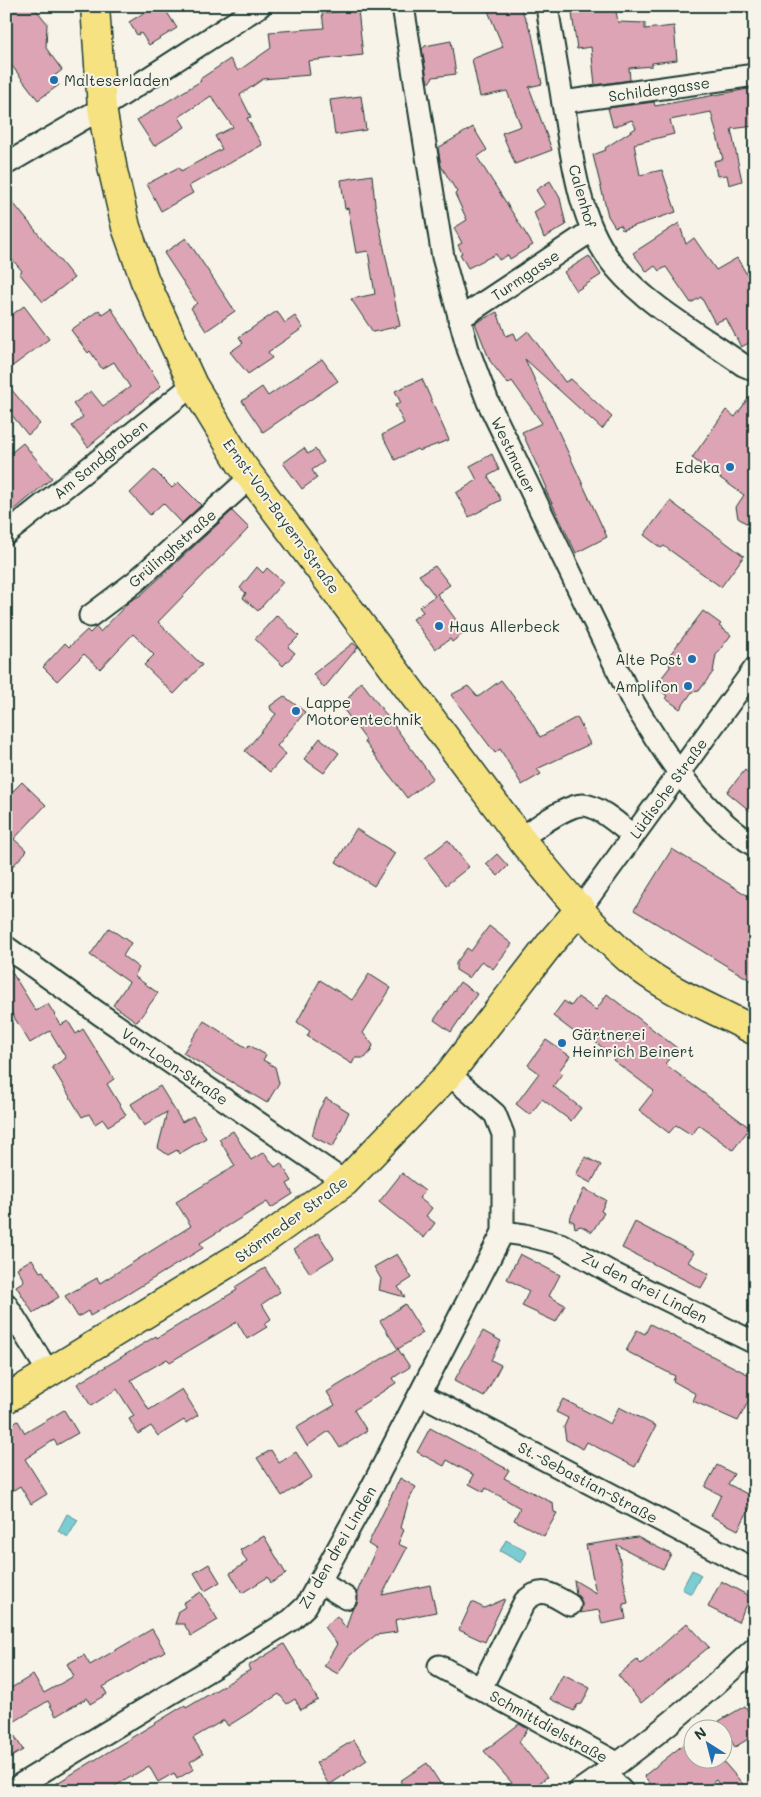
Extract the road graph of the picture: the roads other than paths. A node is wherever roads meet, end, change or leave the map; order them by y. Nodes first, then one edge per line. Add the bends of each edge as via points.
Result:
1 (95, 6) edge
2 (260, 6) edge
3 (403, 6) edge
4 (547, 6) edge
5 (755, 76) edge
6 (563, 102) junction
7 (102, 108) junction
8 (7, 162) edge
9 (591, 231) junction
10 (459, 319) junction
11 (755, 370) edge
12 (193, 384) junction
13 (252, 477) junction
14 (6, 534) edge
15 (90, 616) dead end
16 (755, 668) edge
17 (678, 774) junction
18 (633, 836) junction
19 (520, 838) junction
20 (755, 846) edge
21 (580, 908) junction
22 (6, 947) edge
23 (755, 1031) edge
24 (449, 1074) junction
25 (345, 1182) junction
26 (503, 1232) junction
27 (6, 1304) edge
28 (755, 1343) edge
29 (49, 1373) junction
30 (420, 1394) junction
31 (6, 1399) edge
32 (755, 1570) edge
33 (320, 1582) junction
34 (346, 1598) dead end
35 (570, 1604) dead end
36 (755, 1648) edge
37 (439, 1666) dead end
38 (481, 1688) junction
39 (611, 1768) junction
40 (10, 1791) edge
41 (578, 1791) edge
42 (622, 1791) edge

1 - 7 main road, Ernst-Von-Bayern-Straße
2 - 7 street
3 - 10 street, Westmauer via 443,257
4 - 6 street, Calenhof
5 - 6 street, Schildergasse
6 - 9 street, Calenhof via 579,192
7 - 8 street
7 - 12 main road, Ernst-Von-Bayern-Straße via 112,171 126,227 145,281
9 - 10 street, Turmgasse
9 - 11 street, Calenhof via 616,268 649,298 743,365
10 - 17 street, Westmauer via 488,402 632,700
12 - 13 main road, Ernst-Von-Bayern-Straße
12 - 14 street, Am Sandgraben
13 - 15 street, Grülinghstraße via 135,582
13 - 19 main road, Ernst-Von-Bayern-Straße
16 - 17 street, Lüdische Straße
17 - 18 street, Lüdische Straße
17 - 20 street, Westmauer via 695,794
18 - 19 street via 594,808 583,805 557,815
18 - 21 street, Lüdische Straße
19 - 21 main road, Ernst-Von-Bayern-Straße
21 - 23 main road, Ernst-Von-Bayern-Straße via 641,968 683,995
21 - 24 main road, Störmeder Straße
22 - 25 street, Van-Loon-Straße
24 - 25 main road, Störmeder Straße
24 - 26 street, Zu den drei Linden via 495,1114 503,1134
25 - 29 main road, Störmeder Straße via 253,1248
26 - 28 street, Zu den drei Linden via 560,1244
26 - 30 street, Zu den drei Linden
27 - 29 street
29 - 31 main road, Störmeder Straße
30 - 32 street, St.-Sebastian-Straße
30 - 33 street, Zu den drei Linden
33 - 34 street
33 - 40 street, Zu den drei Linden via 306,1606 291,1620
35 - 38 street, Schmittdielstraße via 546,1592 535,1592 525,1601
36 - 39 street
37 - 38 street, Schmittdielstraße
38 - 39 street, Schmittdielstraße
39 - 41 street
39 - 42 street, Schmittdielstraße

